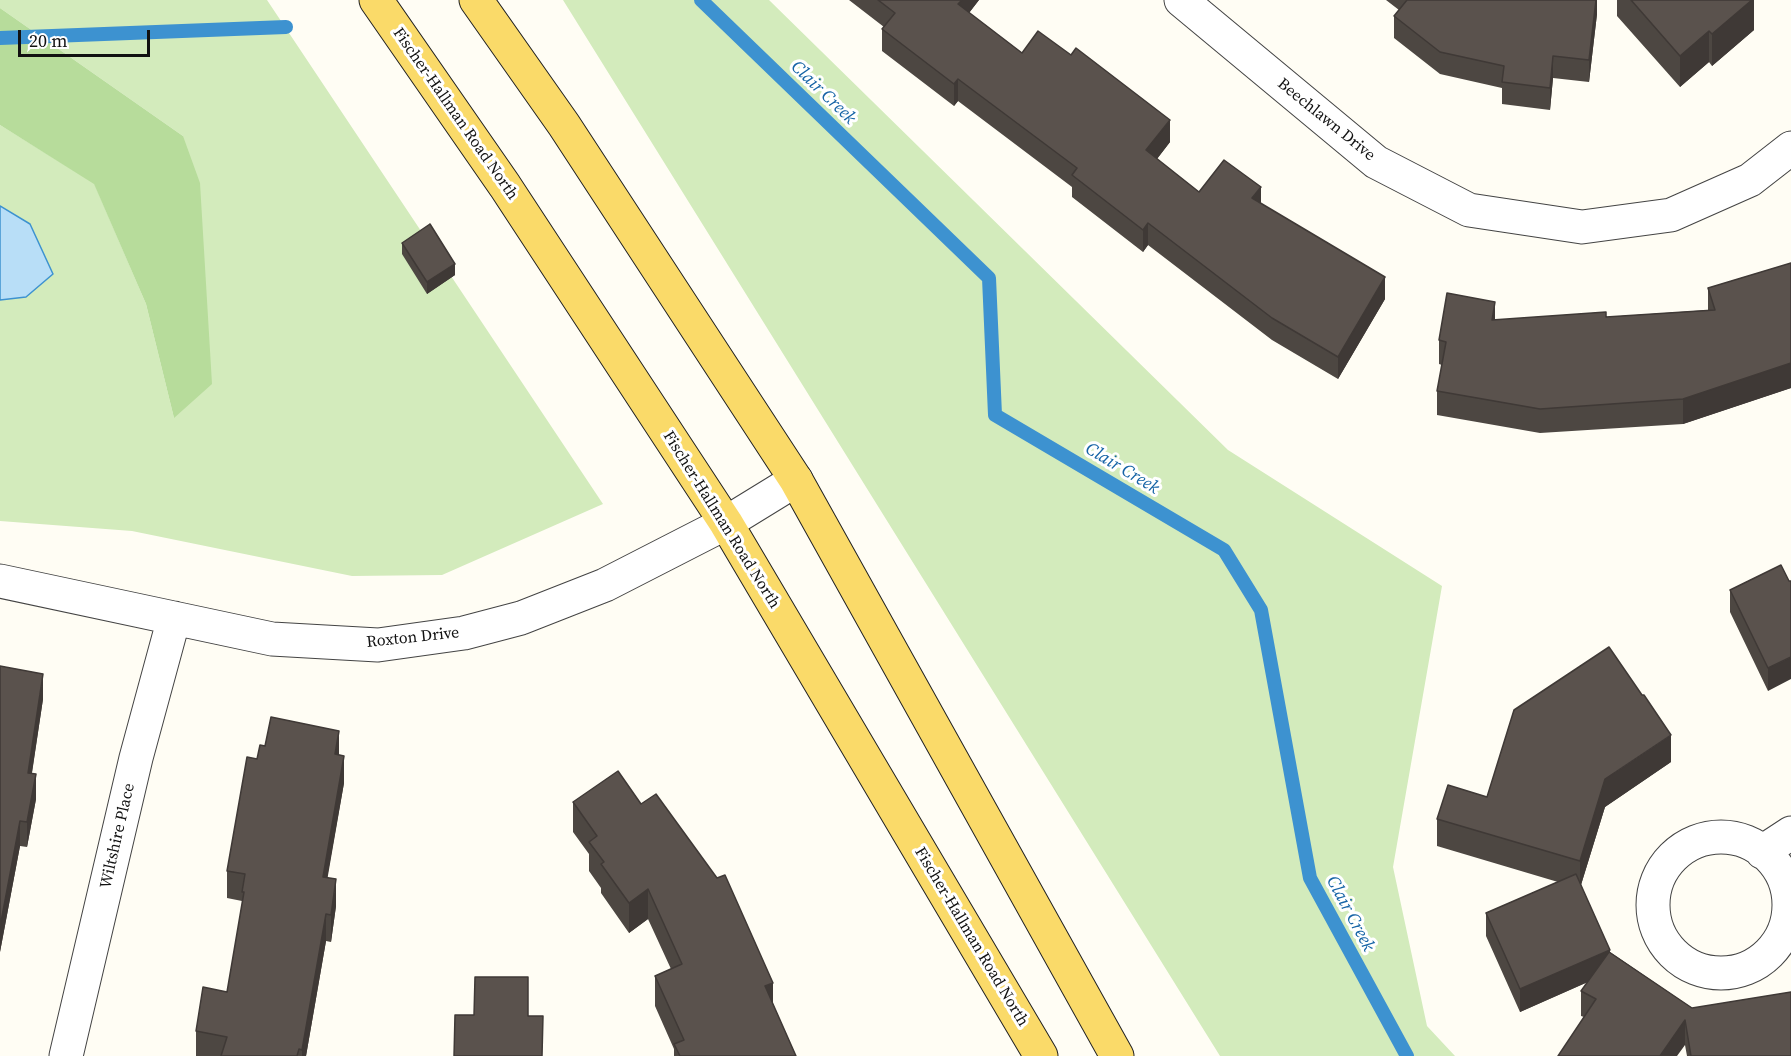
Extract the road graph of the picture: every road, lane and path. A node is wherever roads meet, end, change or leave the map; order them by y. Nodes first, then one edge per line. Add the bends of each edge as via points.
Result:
1 (375, 0) edge
2 (476, 0) edge
3 (1181, 0) edge
4 (1791, 148) edge
5 (796, 480) junction
6 (726, 524) junction
7 (0, 581) edge
8 (174, 618) junction
9 (1791, 833) edge
10 (1762, 852) junction
11 (66, 1056) edge
12 (1041, 1056) edge
13 (1118, 1056) edge

1 - 6 main road, Fischer-Hallman Road North via 506,186
2 - 5 main road via 564,125
3 - 4 street, Beechlawn Drive via 1376,162 1469,210 1582,226 1671,215 1750,180
5 - 6 street, Roxton Drive
5 - 13 main road
6 - 8 street, Roxton Drive via 605,585 521,618 464,633 378,645 272,639
6 - 12 main road, Fischer-Hallman Road North
7 - 8 street, Roxton Drive
8 - 11 street, Wiltshire Place via 136,758
9 - 10 street
10 - 10 street via 1742,841 1719,837 1695,842 1675,855 1659,875 1653,898 1656,928 1680,960 1711,973 1734,972 1768,954 1782,935 1788,897 1781,874

